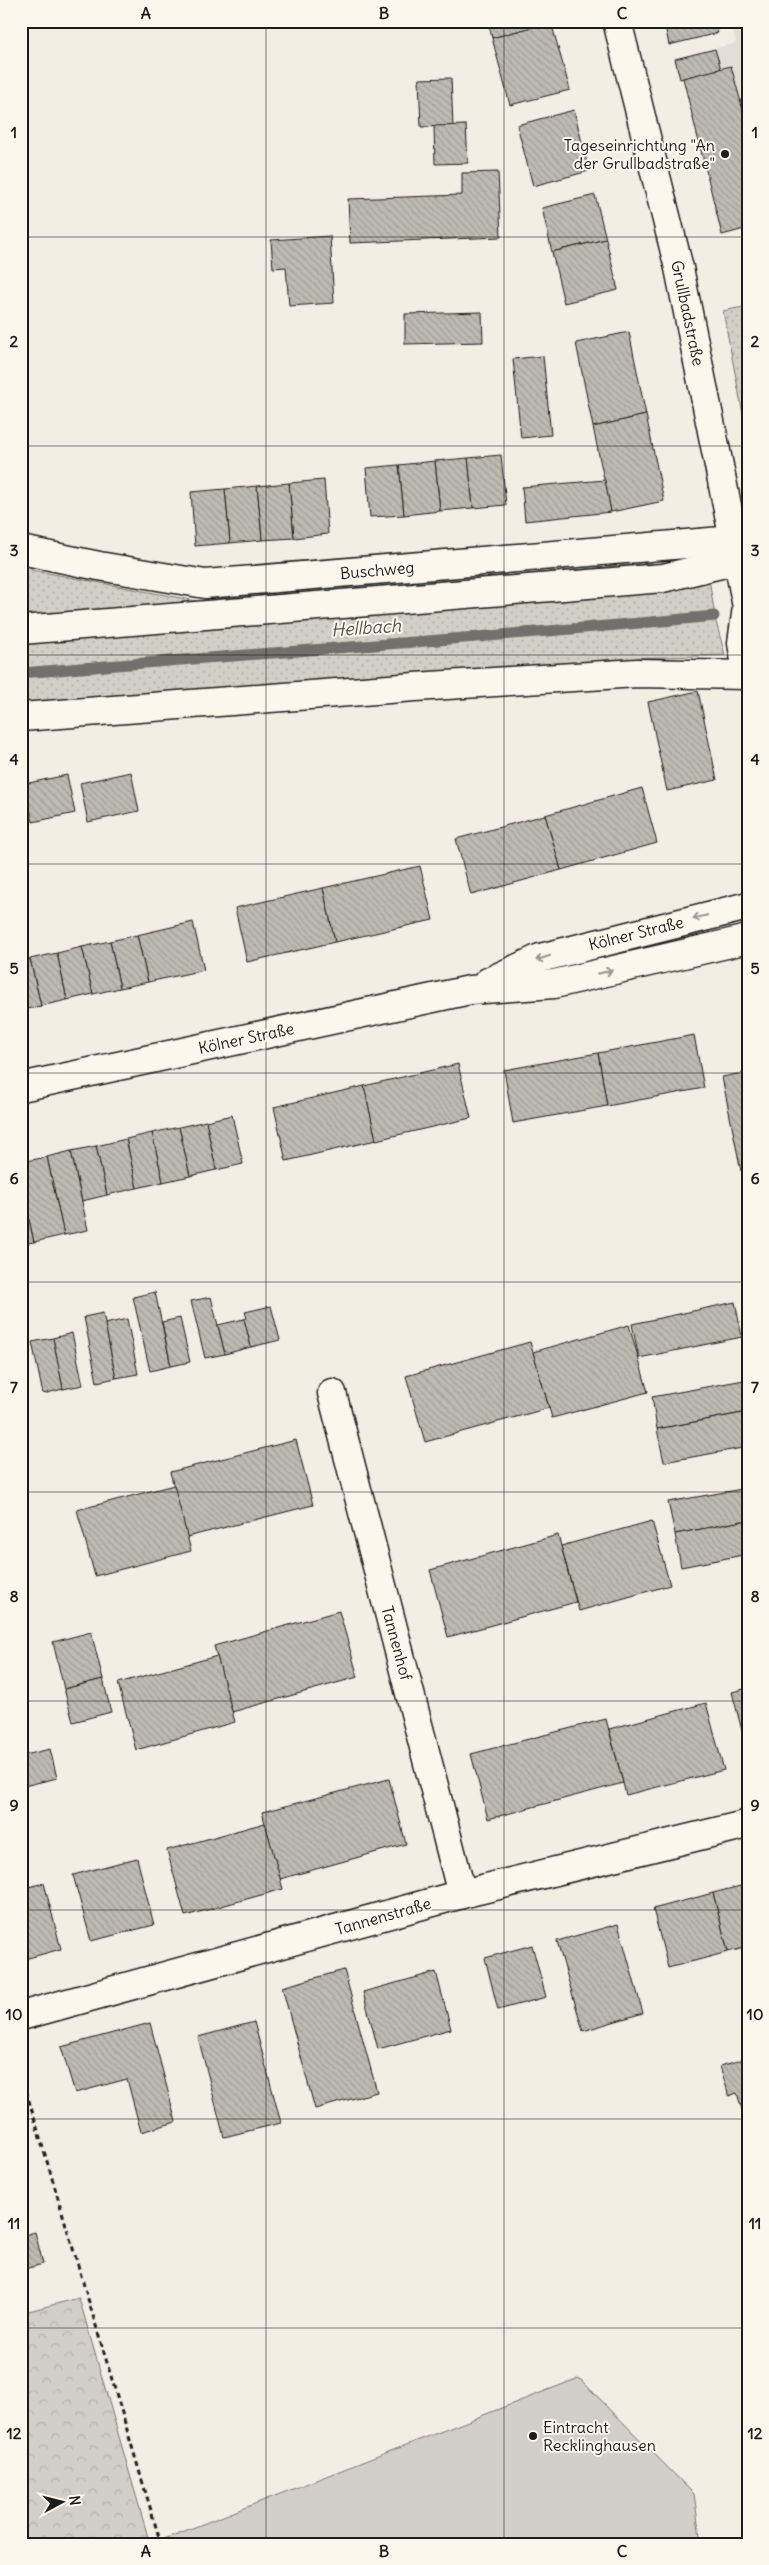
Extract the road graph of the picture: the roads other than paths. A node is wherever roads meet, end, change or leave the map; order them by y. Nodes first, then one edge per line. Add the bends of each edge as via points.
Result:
1 (617, 21) edge
2 (21, 550) edge
3 (740, 554) edge
4 (747, 608) edge
5 (21, 630) edge
6 (748, 676) edge
7 (21, 717) edge
8 (748, 906) edge
9 (748, 939) edge
10 (470, 990) junction
11 (21, 1088) edge
12 (332, 1393) dead end
13 (748, 1824) edge
14 (462, 1894) junction
15 (21, 2016) edge

1 - 3 street, Grullbadstraße via 679,268
2 - 3 street, Buschweg via 205,584
3 - 4 street, Grullbadstraße
3 - 5 street via 663,578
4 - 6 street, Grullbadstraße via 742,643
6 - 7 street via 638,673
8 -> 10 street, Kölner Straße via 540,958
10 -> 9 street, Kölner Straße via 554,984
10 - 11 street, Kölner Straße
12 - 14 street, Tannenhof
13 - 14 street, Tannenstraße
14 - 15 street, Tannenstraße

